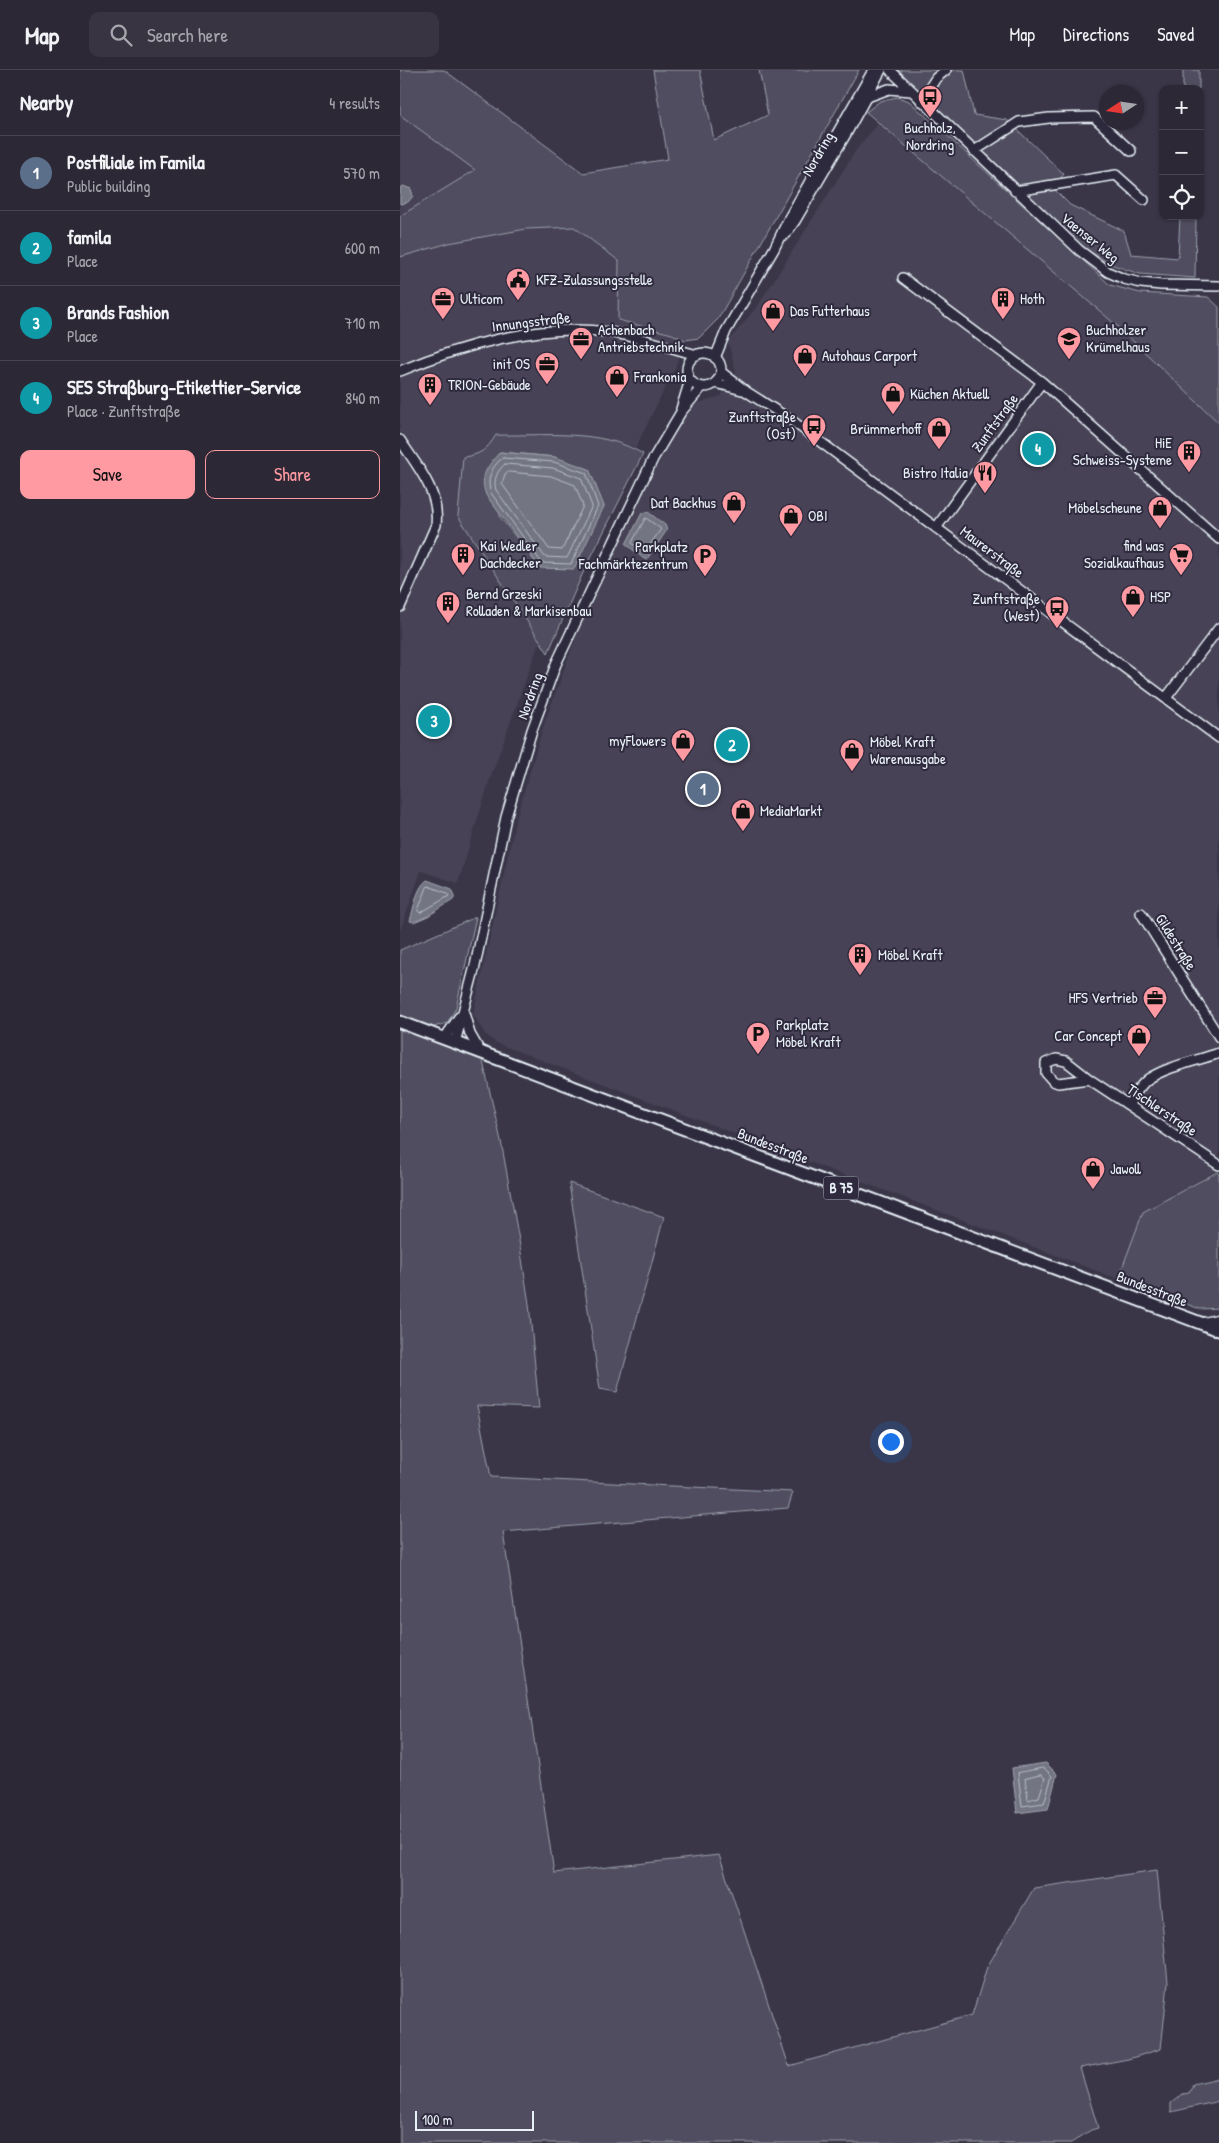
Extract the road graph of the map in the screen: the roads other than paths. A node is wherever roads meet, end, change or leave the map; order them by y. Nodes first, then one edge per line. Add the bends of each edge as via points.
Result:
1 (876, 70) edge
2 (880, 70) edge
3 (890, 70) edge
4 (946, 70) edge
5 (912, 91) junction
6 (867, 97) junction
7 (921, 100) junction
8 (974, 151) junction
9 (1131, 151) dead end
10 (1015, 191) junction
11 (1144, 200) dead end
12 (774, 249) junction
13 (903, 278) dead end
14 (1219, 286) edge
15 (668, 348) junction
16 (697, 355) junction
17 (711, 356) junction
18 (688, 364) junction
19 (400, 372) edge
20 (721, 372) junction
21 (690, 380) junction
22 (1042, 382) junction
23 (716, 383) junction
24 (702, 387) junction
25 (747, 392) junction
26 (681, 412) junction
27 (400, 440) edge
28 (936, 528) junction
29 (1219, 538) edge
30 (400, 607) edge
31 (1219, 628) edge
32 (1166, 698) junction
33 (1219, 738) edge
34 (1141, 913) dead end
35 (464, 1010) junction
36 (400, 1022) edge
37 (1219, 1037) edge
38 (450, 1041) junction
39 (481, 1053) junction
40 (1219, 1053) edge
41 (1089, 1079) dead end
42 (1129, 1104) junction
43 (1219, 1165) edge
44 (1219, 1319) edge
45 (1201, 1323) junction
46 (1219, 1330) edge

1 - 12 street, Nordring via 788,218
2 - 6 street, Nordring
3 - 5 street, Vaenser Weg
4 - 7 street via 936,78
5 - 6 street via 889,89
5 - 7 street, Vaenser Weg
6 - 12 street, Nordring via 795,221
7 - 8 street, Vaenser Weg
8 - 9 street via 1019,122 1094,117
8 - 10 street, Vaenser Weg
10 - 11 street via 1116,175
10 - 14 street, Vaenser Weg via 1108,272 1141,283
12 - 17 street, Nordring
13 - 22 street
15 - 16 street, Innungsstraße
15 - 18 street, Innungsstraße
15 - 19 street, Innungsstraße via 646,340 584,330 511,336 441,355
16 - 17 street
16 - 18 street
17 - 20 street via 719,362
18 - 21 street, Nordring
20 - 23 street
20 - 25 street, Maurerstraße
21 - 24 street
21 - 26 street, Nordring
22 - 28 street, Zunftstraße
22 - 29 street
23 - 24 street
23 - 25 street, Maurerstraße
24 - 26 street, Nordring
25 - 28 street, Maurerstraße via 791,420
26 - 35 street, Nordring via 653,459 548,686 517,776 500,841
27 - 30 street via 429,486 438,512 436,525
28 - 32 street, Maurerstraße
31 - 32 street
32 - 33 street, Maurerstraße
34 - 37 street, Gildestraße
35 - 38 street, Nordring
35 - 39 street, Nordring via 470,1034
36 - 38 main road, Bundesstraße / B 75
38 - 39 main road, Bundesstraße / B 75
39 - 45 main road, Bundesstraße / B 75
40 - 42 street via 1162,1072 1148,1080
41 - 42 street, Tischlerstraße
42 - 43 street, Tischlerstraße
44 - 45 street
45 - 46 main road, Bundesstraße / B 75

